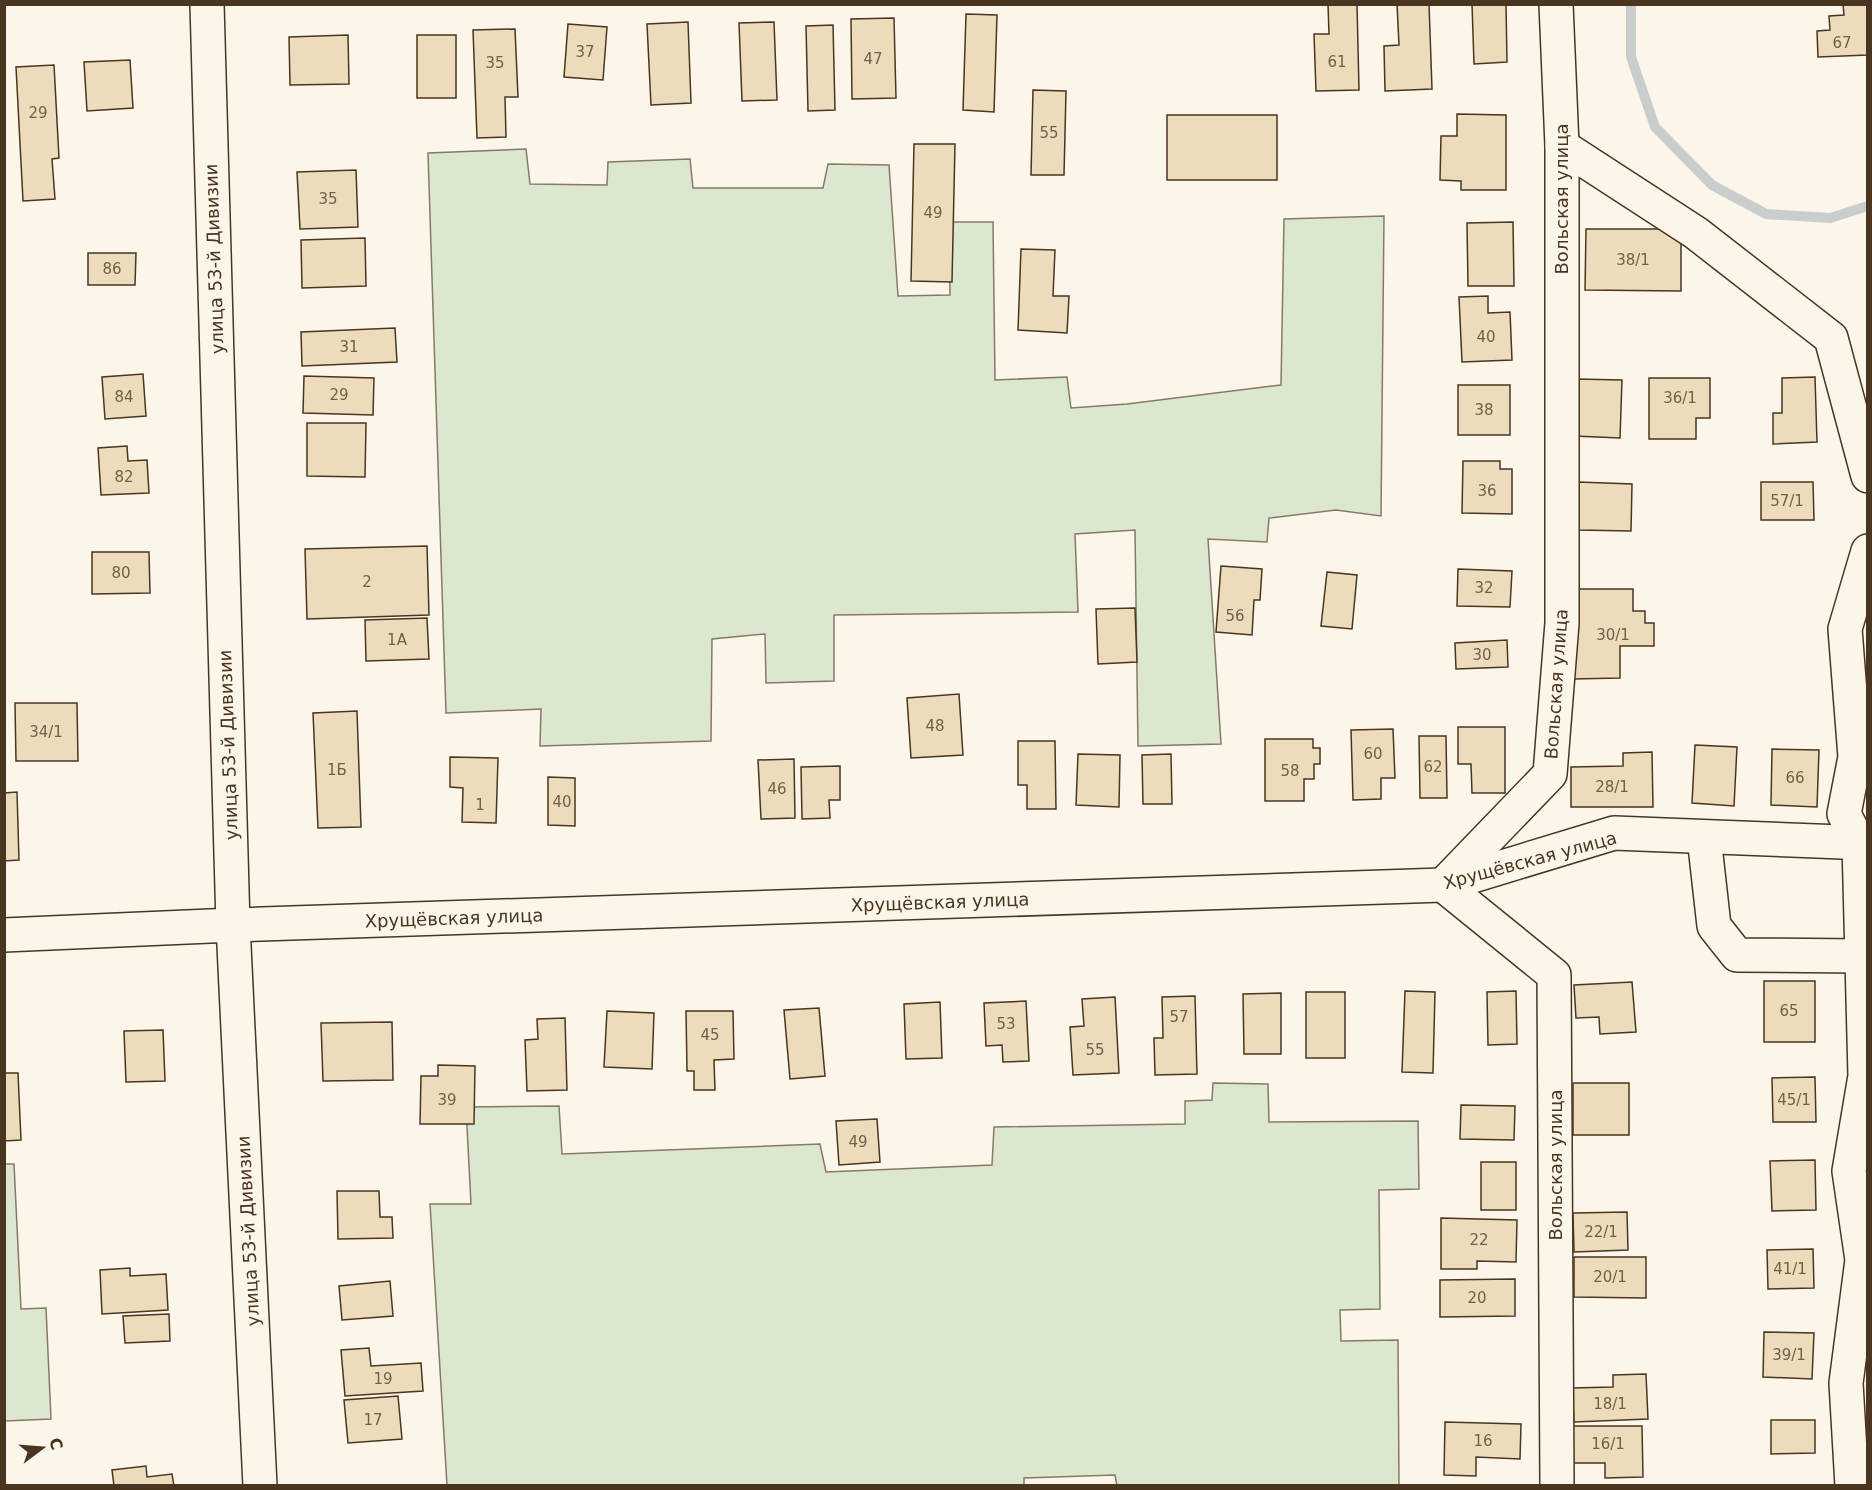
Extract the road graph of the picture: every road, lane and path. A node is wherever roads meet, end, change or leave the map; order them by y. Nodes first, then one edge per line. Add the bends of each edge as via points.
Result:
1 (207, 4) edge
2 (1556, 4) edge
3 (1562, 146) junction
4 (1868, 476) edge
5 (1868, 551) edge
6 (1704, 837) junction
7 (1863, 843) edge
8 (1443, 885) junction
9 (233, 925) junction
10 (4, 935) edge
11 (1862, 956) junction
12 (260, 1485) edge
13 (1557, 1485) edge
14 (1852, 1485) edge

1 - 9 street, улица 53-й Дивизии
2 - 3 street, Вольская улица
3 - 4 street via 1696,233 1831,338
3 - 8 street, Вольская улица via 1562,623 1550,774
5 - 7 street via 1845,629 1855,757 1844,814
6 - 7 street, Хрущёвская улица
6 - 8 street, Хрущёвская улица via 1614,833
6 - 11 street via 1714,926 1737,955
7 - 11 street
8 - 9 street, Хрущёвская улица
8 - 13 street, Вольская улица via 1554,975
9 - 10 street, Хрущёвская улица
9 - 12 street, улица 53-й Дивизии
11 - 14 street via 1865,1076 1850,1171 1862,1260 1846,1383

